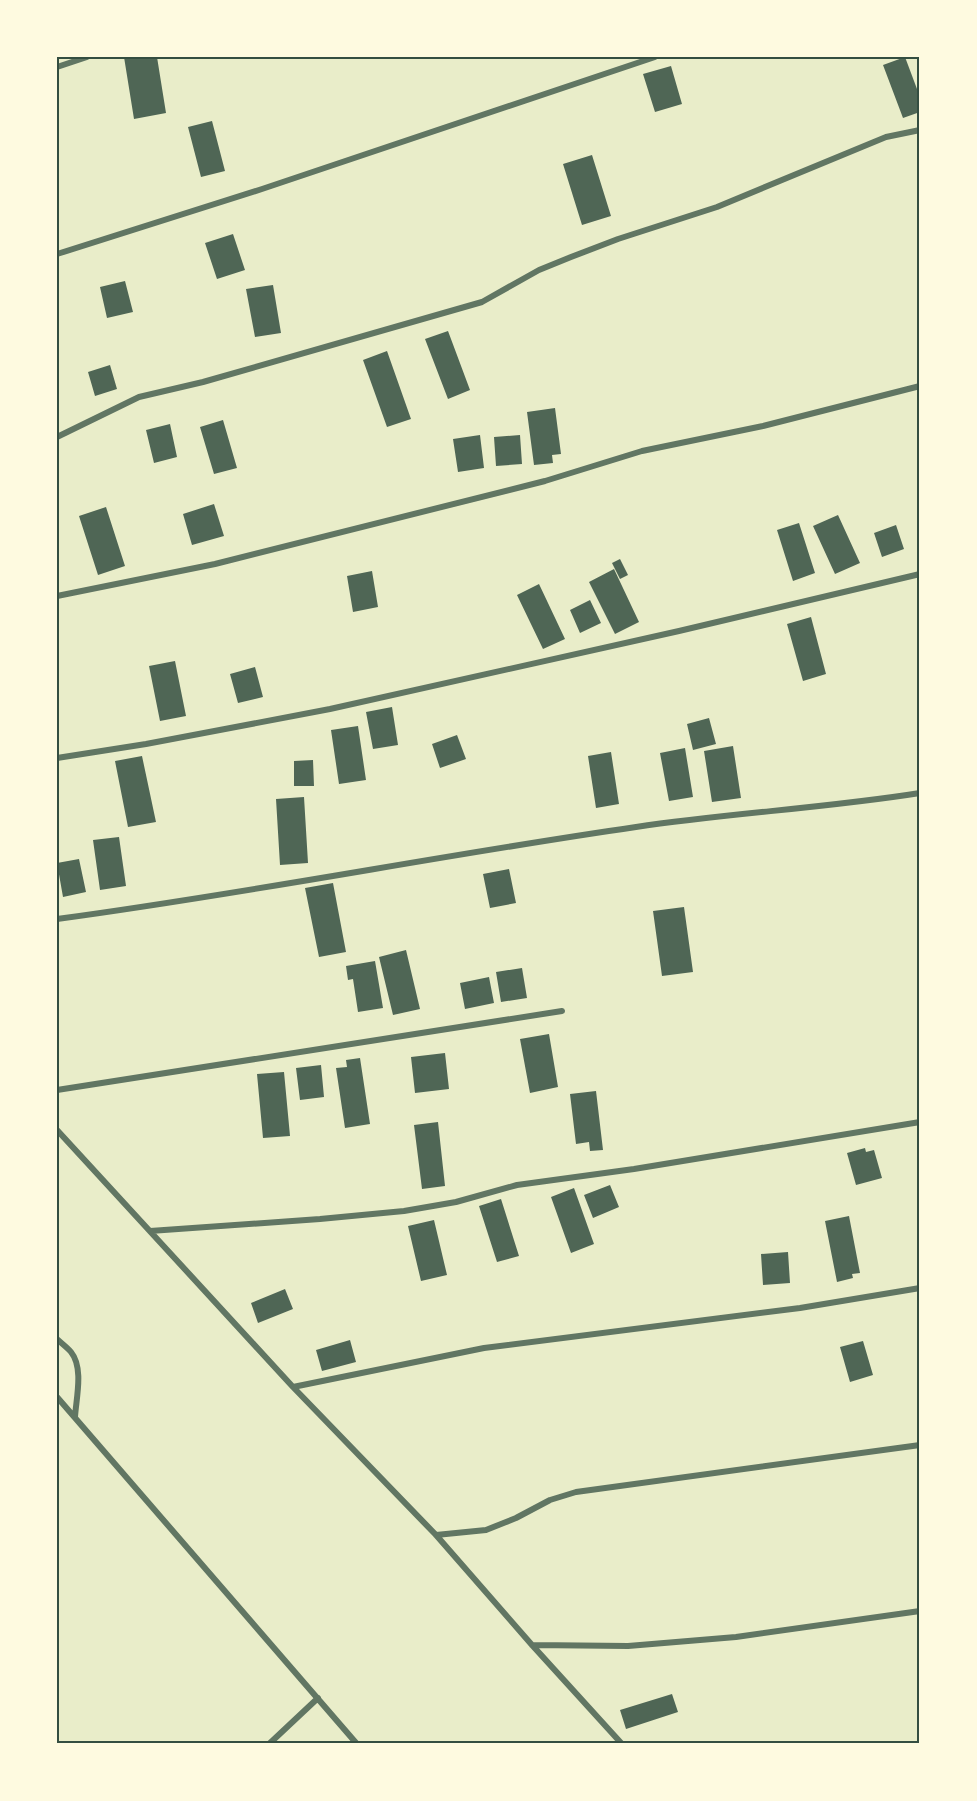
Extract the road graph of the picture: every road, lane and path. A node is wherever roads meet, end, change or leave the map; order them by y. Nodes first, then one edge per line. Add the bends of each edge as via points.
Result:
1 (87, 57) edge
2 (655, 57) edge
3 (57, 67) edge
4 (920, 130) edge
5 (57, 254) edge
6 (920, 386) edge
7 (57, 437) edge
8 (920, 574) edge
9 (57, 596) edge
10 (57, 758) edge
11 (920, 793) edge
12 (57, 919) edge
13 (562, 1011) dead end
14 (57, 1090) edge
15 (920, 1122) edge
16 (57, 1130) edge
17 (150, 1232) junction
18 (920, 1288) edge
19 (57, 1339) edge
20 (293, 1387) junction
21 (57, 1396) edge
22 (75, 1417) junction
23 (920, 1445) edge
24 (436, 1535) junction
25 (920, 1611) edge
26 (532, 1646) junction
27 (318, 1698) junction
28 (269, 1744) edge
29 (357, 1744) edge
30 (622, 1744) edge

1 - 3 street
2 - 5 street
4 - 7 street via 886,137 717,207 571,257 538,270 482,302 139,397
6 - 9 street via 763,426 642,451 545,481 215,564
8 - 10 street via 330,709
11 - 12 street via 637,826
13 - 14 street
15 - 17 street via 517,1185 404,1211
16 - 17 street
17 - 20 street
18 - 20 street via 800,1308 484,1348
19 - 22 street via 75,1360
20 - 24 street
21 - 22 street
22 - 27 street
23 - 24 street via 576,1492 486,1530
24 - 26 street
25 - 26 street via 736,1637 628,1646
26 - 30 street
27 - 28 street
27 - 29 street

